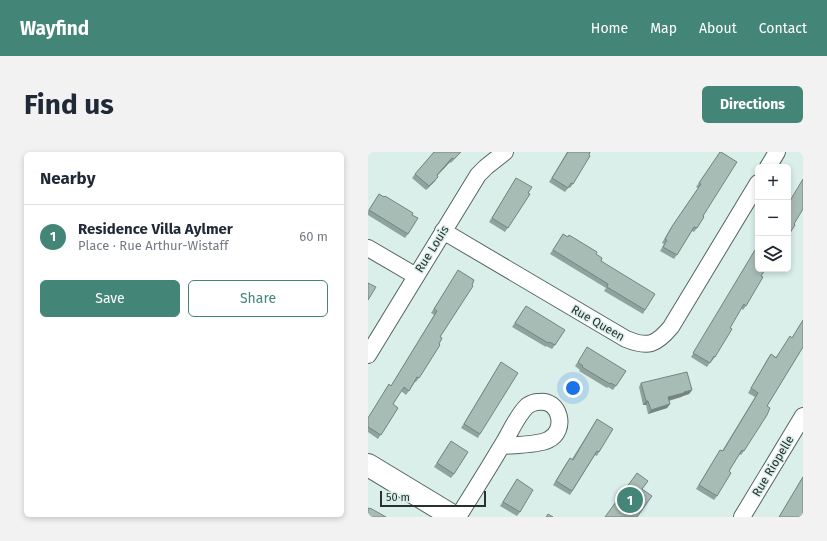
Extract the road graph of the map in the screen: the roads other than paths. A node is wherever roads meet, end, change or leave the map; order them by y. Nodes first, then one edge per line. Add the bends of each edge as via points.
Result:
1 (505, 152) edge
2 (755, 188) edge
3 (443, 231) junction
4 (368, 248) edge
5 (416, 276) junction
6 (368, 355) edge
7 (803, 416) edge
8 (502, 446) dead end
9 (368, 465) edge
10 (454, 517) edge
11 (458, 517) edge
12 (742, 517) edge

1 - 3 street, Rue Louis via 478,175
2 - 3 street, Rue Queen via 671,327 657,342 647,344 636,344 626,339
3 - 5 street, Rue Louis
4 - 5 street
5 - 6 street, Rue Louis
7 - 12 street, Rue Riopelle
8 - 11 street
9 - 10 street

